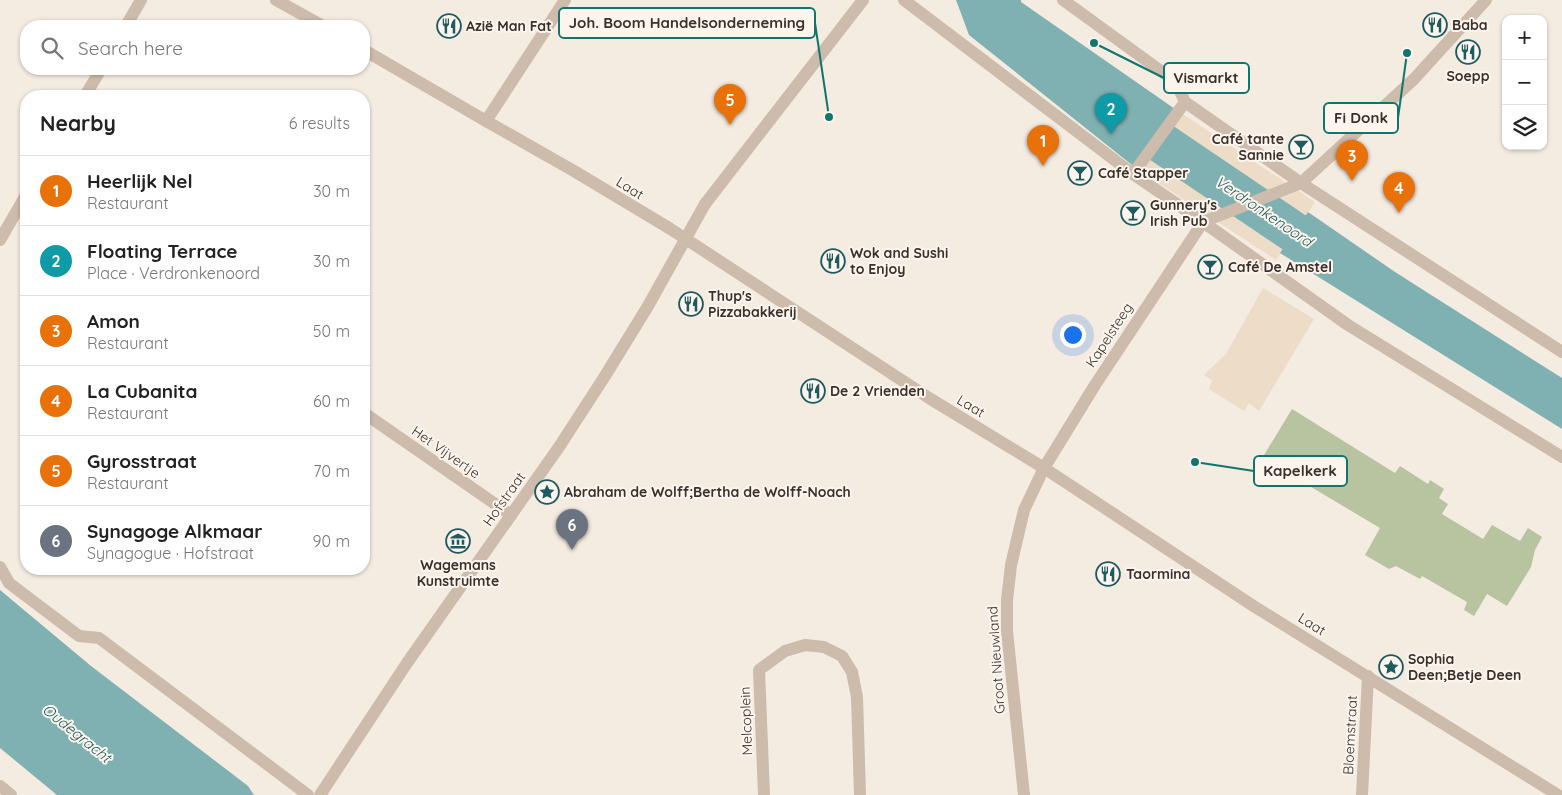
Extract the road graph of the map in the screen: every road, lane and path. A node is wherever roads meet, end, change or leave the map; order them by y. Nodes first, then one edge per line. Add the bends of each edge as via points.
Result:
1 (141, 0) edge
2 (276, 0) edge
3 (566, 0) edge
4 (863, 0) edge
5 (904, 0) edge
6 (1063, 0) edge
7 (1486, 0) edge
8 (129, 20) edge
9 (312, 20) edge
10 (370, 53) edge
11 (97, 75) edge
12 (89, 90) edge
13 (1182, 107) junction
14 (486, 121) junction
15 (1133, 174) junction
16 (1301, 183) junction
17 (20, 206) edge
18 (1203, 222) junction
19 (686, 238) junction
20 (0, 240) edge
21 (1562, 352) edge
22 (370, 417) edge
23 (1562, 458) edge
24 (1044, 468) junction
25 (511, 515) junction
26 (0, 567) edge
27 (1368, 676) junction
28 (0, 786) edge
29 (11, 795) edge
30 (308, 795) edge
31 (320, 795) edge
32 (764, 795) edge
33 (860, 795) edge
34 (1024, 795) edge
35 (1362, 795) edge
36 (1558, 795) edge

1 - 8 street
2 - 9 street
3 - 14 street
4 - 19 street, Hofstraat via 705,204
5 - 15 street
6 - 13 street via 1176,82
7 - 16 street via 1414,79
10 - 14 street, Laat
11 - 12 street
13 - 15 street
13 - 16 street
14 - 19 street, Laat
15 - 18 street
16 - 18 street
16 - 21 street
17 - 20 street
18 - 23 street via 1348,324
18 - 24 street, Kapelsteeg
19 - 24 street, Laat via 924,395
19 - 25 street, Hofstraat via 606,376
22 - 25 street, Het Vijvertje
24 - 27 street, Laat
24 - 34 street, Groot Nieuwland via 1024,510 1011,564 1007,600 1007,630
25 - 31 street, Hofstraat via 407,663
26 - 30 street via 9,583 79,636 99,638
27 - 35 street, Bloemstraat
27 - 36 street, Laat
28 - 29 street
32 - 33 street, Melcoplein via 759,670 785,651 806,645 824,647 842,656 852,672 857,696

